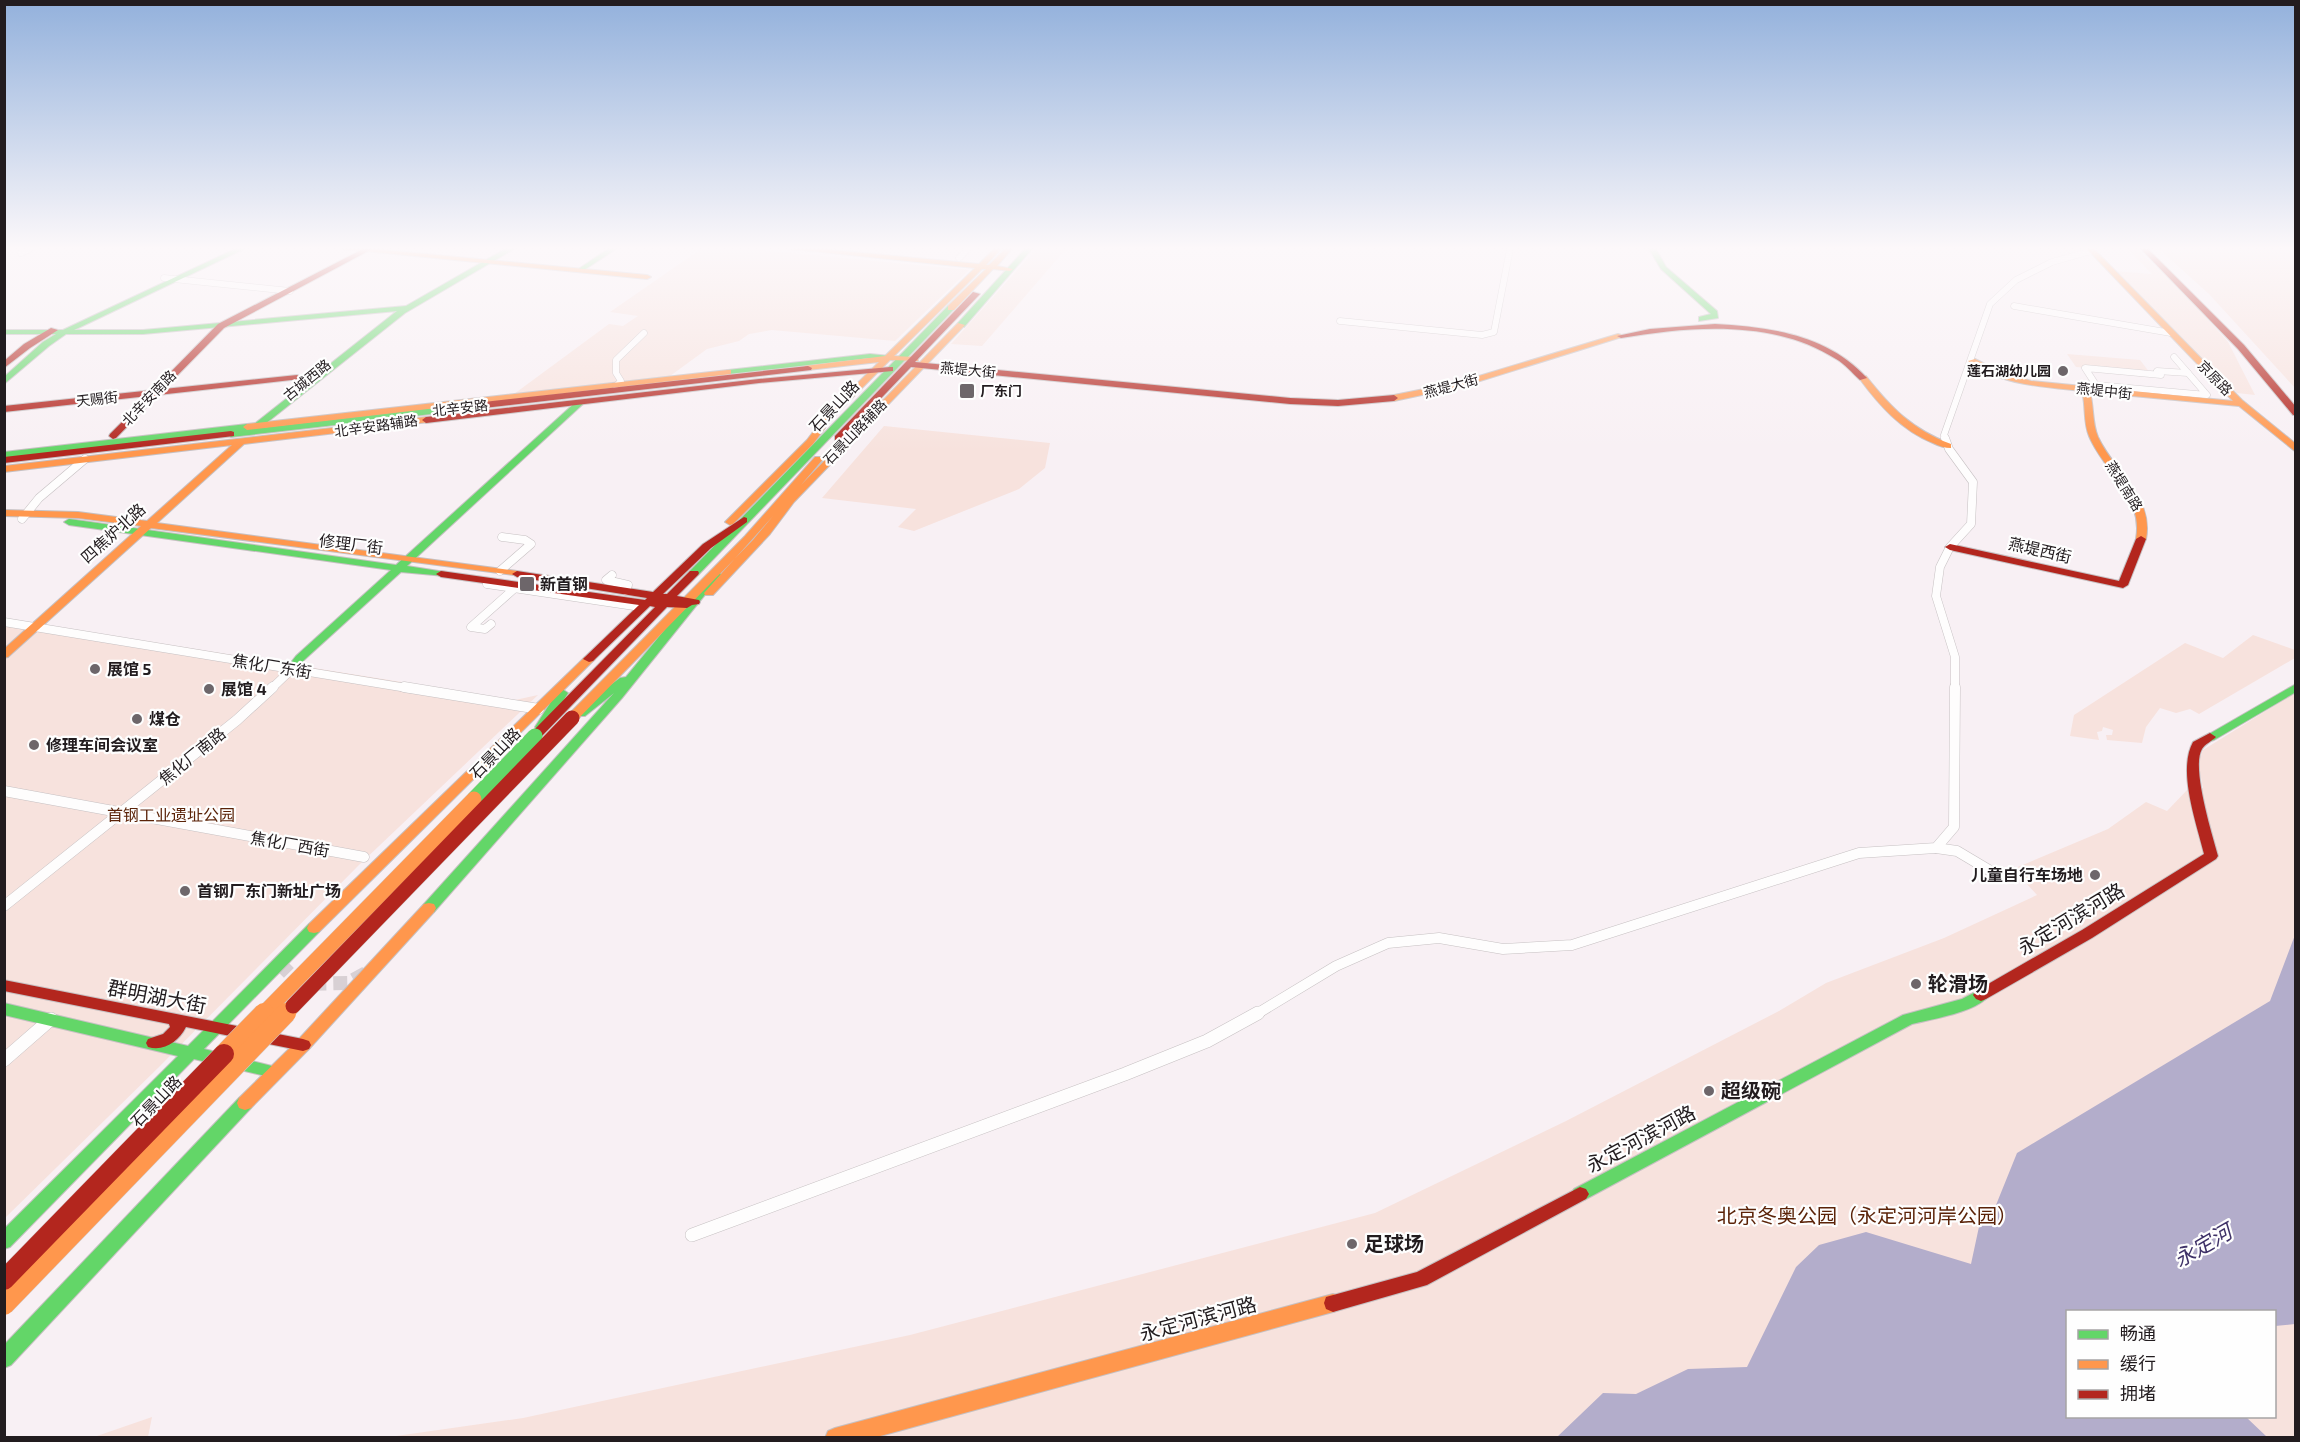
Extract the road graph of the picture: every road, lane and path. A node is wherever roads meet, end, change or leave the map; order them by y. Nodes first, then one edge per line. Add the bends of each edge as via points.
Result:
1 (91, 316) edge
2 (240, 316) edge
3 (326, 316) edge
4 (392, 316) edge
5 (934, 316) edge
6 (938, 316) edge
7 (942, 316) edge
8 (947, 316) edge
9 (1497, 316) edge
10 (1715, 316) edge
11 (1723, 316) edge
12 (1986, 316) edge
13 (2074, 316) edge
14 (2155, 316) edge
15 (2210, 316) edge
16 (2221, 316) edge
17 (1717, 320) junction
18 (1341, 321) dead end
19 (223, 325) junction
20 (923, 325) junction
21 (4, 332) edge
22 (644, 333) dead end
23 (2171, 333) junction
24 (52, 335) junction
25 (4, 338) edge
26 (2174, 357) dead end
27 (1972, 360) junction
28 (2150, 361) dead end
29 (901, 363) junction
30 (4, 366) edge
31 (2157, 371) junction
32 (2188, 373) junction
33 (297, 377) dead end
34 (4, 382) edge
35 (648, 383) junction
36 (709, 383) junction
37 (739, 384) junction
38 (665, 385) junction
39 (616, 387) junction
40 (2082, 388) junction
41 (2150, 392) junction
42 (153, 394) junction
43 (2295, 401) edge
44 (580, 403) junction
45 (2239, 403) junction
46 (4, 409) edge
47 (420, 412) junction
48 (2295, 413) edge
49 (358, 415) junction
50 (390, 416) junction
51 (458, 416) junction
52 (242, 435) junction
53 (825, 440) junction
54 (106, 443) junction
55 (1947, 445) junction
56 (2295, 449) edge
57 (4, 455) edge
58 (797, 456) junction
59 (50, 459) junction
60 (85, 459) junction
61 (4, 460) edge
62 (4, 467) edge
63 (4, 513) edge
64 (25, 516) junction
65 (748, 518) junction
66 (4, 520) edge
67 (139, 528) junction
68 (502, 537) dead end
69 (707, 546) junction
70 (1951, 546) junction
71 (403, 563) junction
72 (500, 571) junction
73 (413, 574) dead end
74 (612, 575) dead end
75 (2120, 583) joint
76 (515, 588) junction
77 (626, 591) junction
78 (672, 603) junction
79 (4, 624) edge
80 (491, 624) dead end
81 (29, 628) junction
82 (4, 645) edge
83 (592, 654) junction
84 (4, 656) edge
85 (637, 670) junction
86 (290, 671) junction
87 (2295, 687) edge
88 (536, 711) junction
89 (572, 718) junction
90 (535, 736) junction
91 (4, 791) edge
92 (122, 813) junction
93 (1936, 848) junction
94 (364, 857) dead end
95 (1999, 876) dead end
96 (4, 906) edge
97 (4, 985) edge
98 (4, 1009) edge
99 (51, 1019) junction
100 (174, 1019) junction
101 (215, 1028) junction
102 (150, 1044) junction
103 (303, 1045) junction
104 (192, 1053) junction
105 (4, 1060) edge
106 (274, 1072) junction
107 (692, 1235) dead end
108 (4, 1240) edge
109 (4, 1280) edge
110 (4, 1305) edge
111 (4, 1359) edge
112 (835, 1437) edge

1 - 24 main road
2 - 19 main road, 北辛安南路
3 - 19 main road
4 - 52 main road, 古城西路
5 - 20 main road, 石景山路辅路
6 - 20 main road
7 - 29 main road, 石景山路
8 - 29 main road, 石景山路
9 - 18 street via 1494,332 1482,335
10 - 17 main road
11 - 17 main road
12 - 27 street
13 - 23 street
14 - 23 main road, 京原路
15 - 48 main road
16 - 43 main road
17 - 29 main road, 燕堤大街 via 1652,329 1423,393 1362,402 1289,402
17 - 55 main road, 燕堤大街 via 1795,337 1828,349 1857,372 1900,422
19 - 24 main road via 117,336
19 - 42 main road, 北辛安南路
20 - 29 main road, 石景山路辅路
21 - 24 main road
22 - 39 street via 616,360 616,373 621,381
23 - 45 main road, 京原路
24 - 25 main road
24 - 30 main road
24 - 34 main road
26 - 32 street
27 - 40 main road, 燕堤中街 via 2027,380
27 - 55 street via 1944,435
28 - 31 street
29 - 35 main road, 北辛安路辅路 via 870,356
29 - 36 main road, 北辛安路
29 - 37 main road, 北辛安路辅路
29 - 38 main road, 北辛安路
29 - 53 main road, 石景山路
29 - 58 main road, 石景山路辅路 via 831,414
29 - 78 main road, 石景山路 via 720,568
29 - 78 main road, 石景山路辅路 via 766,532
31 - 32 street
31 - 41 street via 2161,375 2085,368 2096,385
32 - 41 street via 2208,395
33 - 42 main road, 天赐街
35 - 38 main road
35 - 39 main road, 北辛安路辅路
36 - 37 main road
36 - 47 main road, 北辛安路
37 - 44 main road, 北辛安路辅路
38 - 47 main road, 北辛安路
39 - 47 main road, 北辛安路辅路
40 - 41 main road, 燕堤中街
40 - 45 main road, 燕堤中街
40 - 75 main road, 燕堤南路 via 2094,439 2145,525
41 - 45 main road, 燕堤中街
42 - 46 main road, 天赐街
42 - 54 main road, 北辛安南路
44 - 51 main road, 北辛安路辅路
44 - 71 main road
45 - 56 main road, 京原路
47 - 49 main road, 北辛安路辅路
47 - 50 main road, 北辛安路
47 - 51 main road
47 - 52 main road, 北辛安路
49 - 50 main road
49 - 52 main road, 北辛安路辅路
50 - 52 main road, 北辛安路
51 - 52 main road, 北辛安路辅路
52 - 54 main road, 北辛安路
52 - 59 main road, 北辛安路
52 - 60 main road, 北辛安路辅路
52 - 67 main road, 四焦炉北路
53 - 58 main road
53 - 65 main road, 石景山路
54 - 57 main road
54 - 61 main road, 北辛安路
55 - 70 street via 1973,482 1971,524
58 - 69 main road, 石景山路辅路
59 - 60 main road
59 - 62 main road, 北辛安路
60 - 62 main road, 北辛安路辅路
60 - 64 street via 39,498
63 - 64 main road, 修理厂街
64 - 66 main road, 修理厂街
64 - 67 main road, 修理厂街 via 78,515
65 - 69 main road
65 - 78 main road, 石景山路
67 - 71 main road, 修理厂街
67 - 81 main road, 四焦炉北路
68 - 72 street via 531,544
69 - 78 main road
70 - 75 main road, 燕堤西街
70 - 93 street via 1941,567 1936,596 1955,657 1954,827
71 - 72 main road, 修理厂街
71 - 78 main road, 修理厂街
71 - 86 main road
72 - 77 main road, 修理厂街
73 - 76 street
74 - 77 street via 606,580 628,585
76 - 78 street
76 - 80 street via 471,627 485,629
77 - 78 main road
78 - 83 main road
78 - 85 main road, 石景山路
78 - 89 main road, 石景山路
78 - 90 main road, 石景山路
79 - 81 street, 焦化厂东街
81 - 82 main road, 四焦炉北路
81 - 84 main road, 四焦炉北路
81 - 86 street, 焦化厂东街
83 - 88 main road
83 - 90 main road via 566,685
85 - 89 main road
85 - 103 main road, 石景山路 via 501,831
86 - 88 street, 焦化厂东街
86 - 92 street, 焦化厂南路 via 237,720
87 - 112 main road, 永定河滨河路 via 2197,745 2193,753 2192,777 2211,856 1966,1004 1908,1019 1422,1279
88 - 101 main road
89 - 110 main road, 石景山路, bridge
90 - 109 main road, 石景山路, bridge
91 - 92 street, 焦化厂西街
92 - 94 street, 焦化厂西街
92 - 96 street, 焦化厂南路
93 - 95 street via 1957,851
93 - 107 street via 1859,853 1572,945 1503,948 1439,938 1388,943 1336,966 1207,1041
97 - 100 main road, 群明湖大街
98 - 99 main road
99 - 102 main road
99 - 105 street
100 - 101 main road, 群明湖大街
100 - 102 main road via 178,1027 175,1034
101 - 103 main road, 群明湖大街
101 - 104 main road
102 - 104 main road
103 - 106 main road, 石景山路
104 - 106 main road
104 - 108 main road
106 - 111 main road, 石景山路

